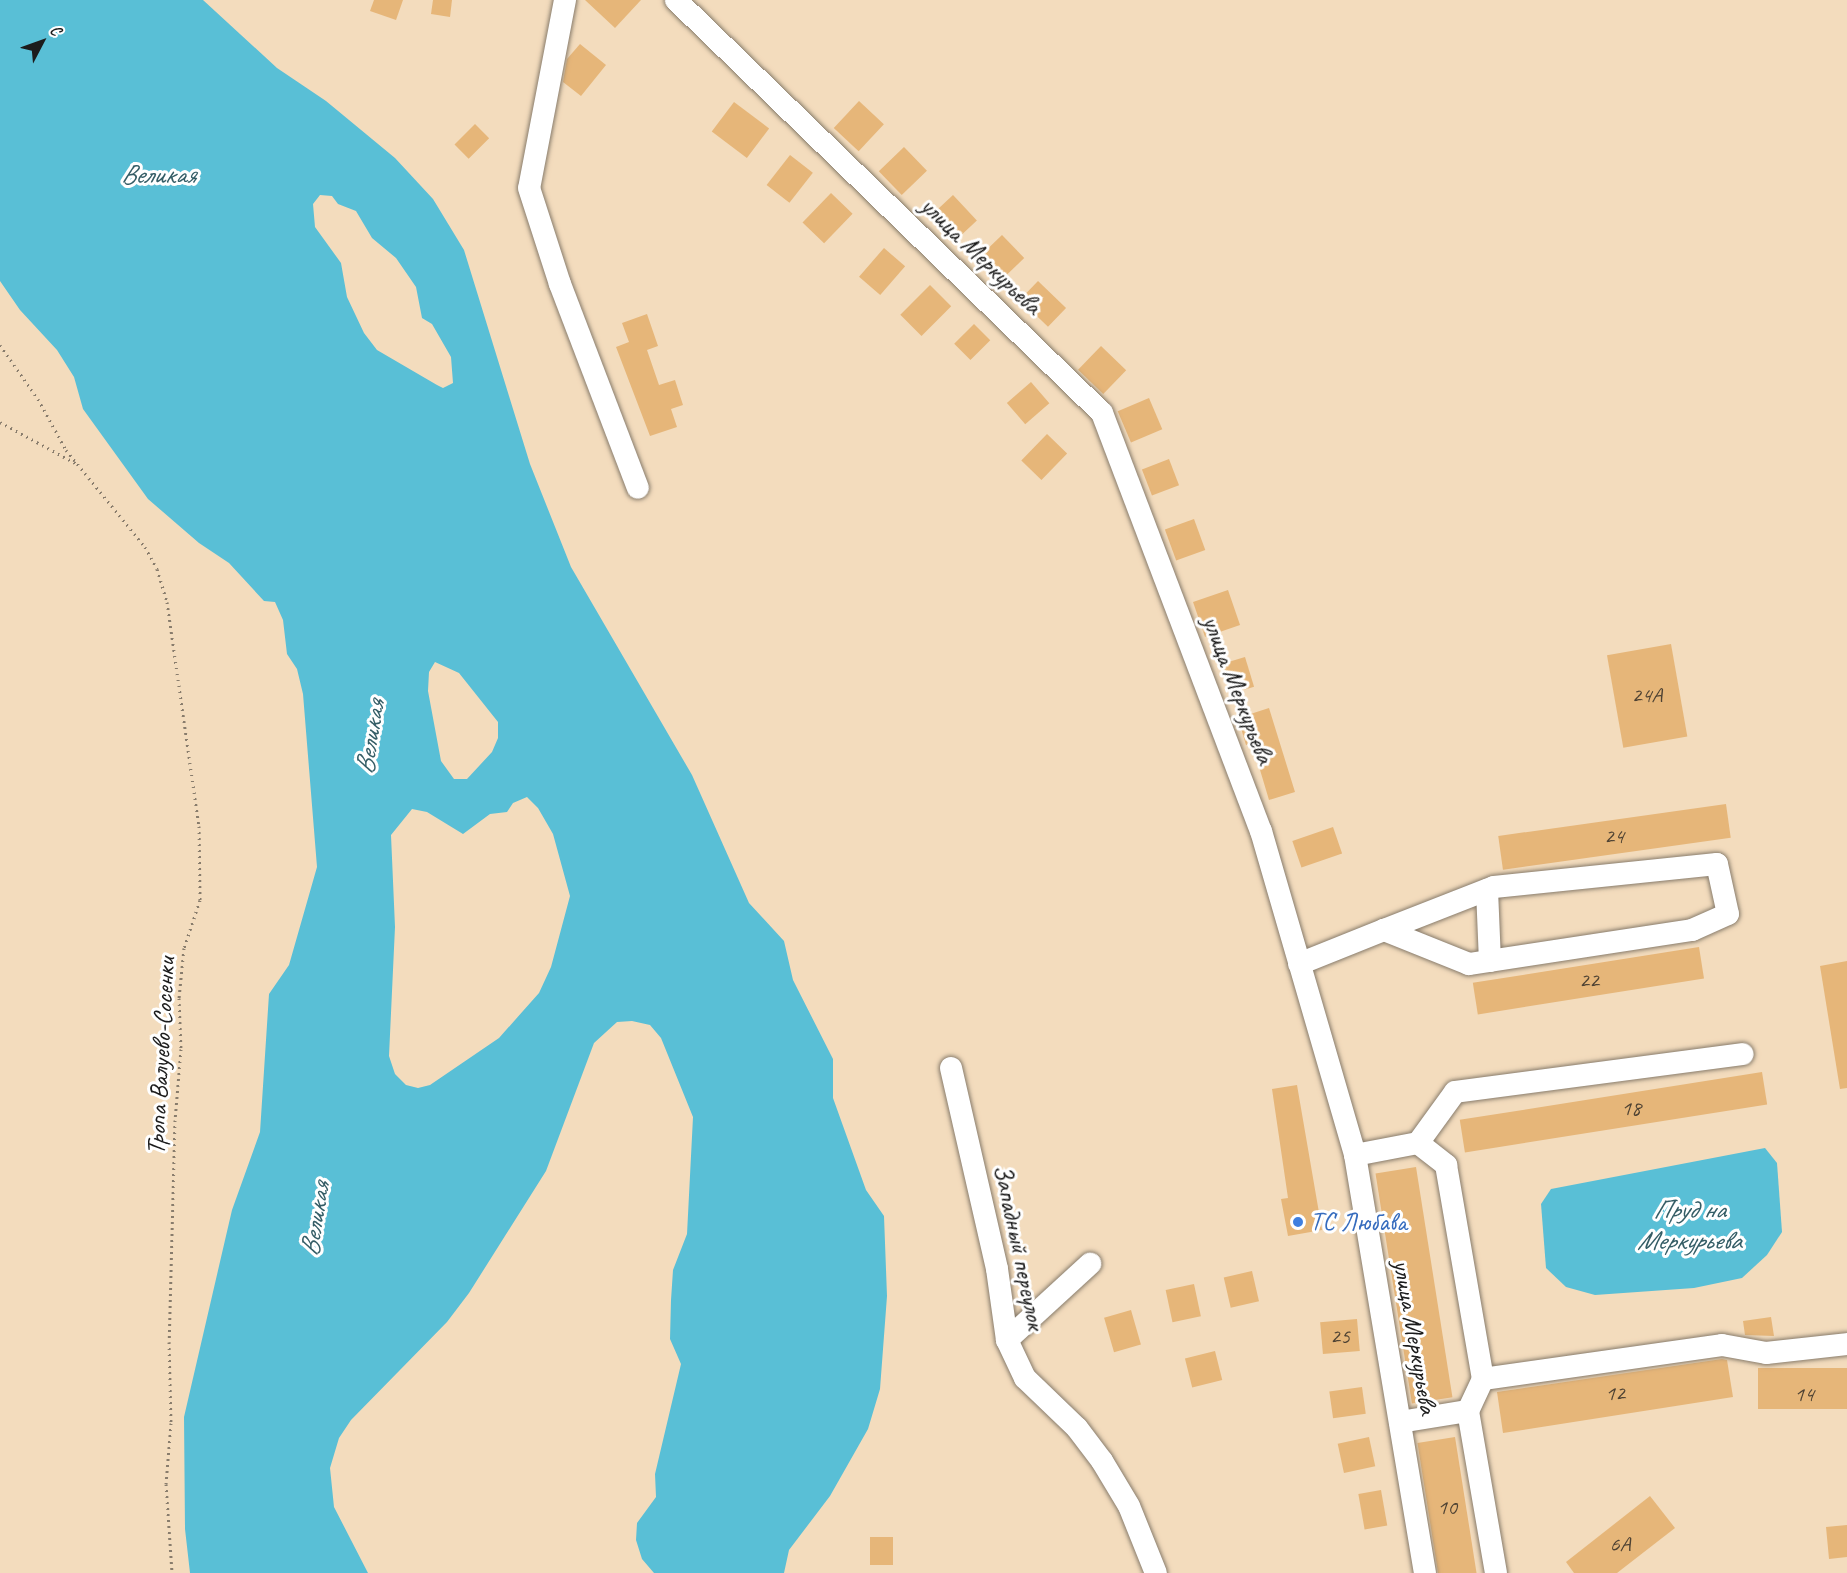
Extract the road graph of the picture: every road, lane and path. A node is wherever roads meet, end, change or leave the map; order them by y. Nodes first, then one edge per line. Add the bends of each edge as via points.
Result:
1 (566, 0) edge
2 (676, 0) edge
3 (0, 345) edge
4 (0, 422) edge
5 (78, 465) junction
6 (638, 488) dead end
7 (1486, 890) junction
8 (1384, 930) junction
9 (1490, 961) junction
10 (1299, 964) junction
11 (1743, 1054) dead end
12 (951, 1068) dead end
13 (1418, 1143) junction
14 (1355, 1155) junction
15 (1090, 1264) dead end
16 (1007, 1340) junction
17 (1847, 1344) edge
18 (1483, 1379) junction
19 (1468, 1411) junction
20 (1400, 1422) junction
21 (172, 1573) edge
22 (1156, 1573) edge
23 (1425, 1573) edge
24 (1496, 1573) edge

1 - 6 street via 529,188 560,284
2 - 10 street, улица Меркурьева via 1102,413 1261,831
3 - 5 path, Тропа Валуево-Сосенки
4 - 5 path
5 - 21 path, Тропа Валуево-Сосенки via 145,546 167,602 202,857 200,900 184,948 179,998 181,1049 175,1120 169,1342 171,1423 166,1484
7 - 8 street
7 - 9 street
7 - 9 street via 1717,864 1728,914 1692,930
8 - 9 street via 1468,964
8 - 10 street
10 - 14 street, улица Меркурьева
11 - 13 street via 1455,1092
12 - 16 street, Западный переулок via 997,1269
13 - 14 street
13 - 18 street via 1446,1165
14 - 20 street, улица Меркурьева
15 - 16 street
16 - 22 street, Западный переулок via 1025,1378 1077,1428 1102,1461 1129,1506
17 - 18 street via 1766,1353 1722,1345
18 - 19 street
19 - 20 street
19 - 24 street
20 - 23 street, улица Меркурьева

